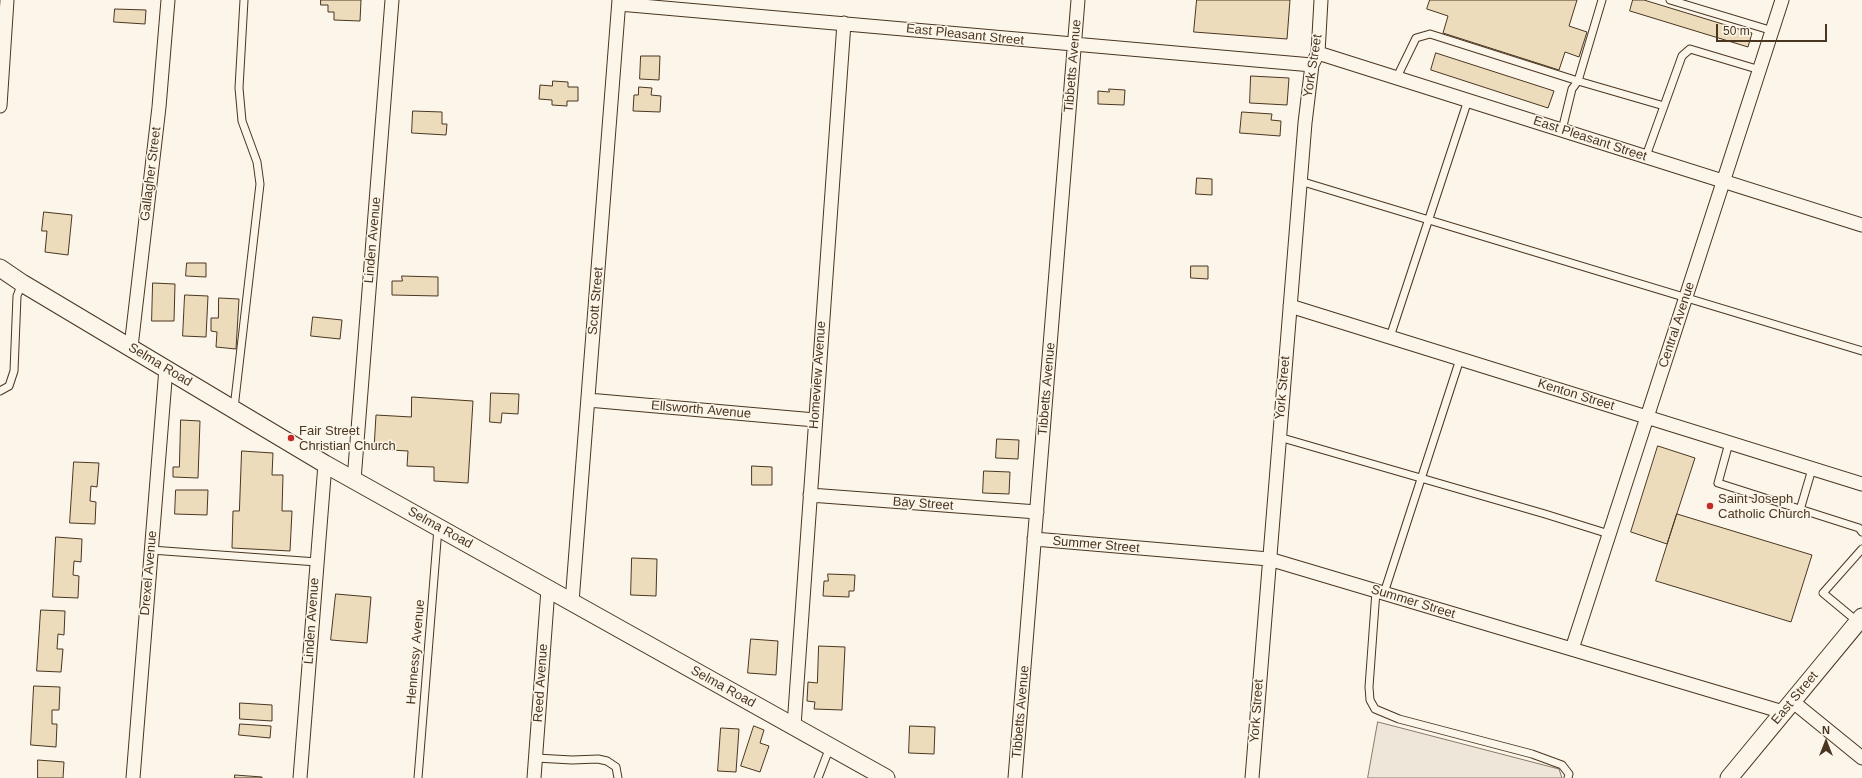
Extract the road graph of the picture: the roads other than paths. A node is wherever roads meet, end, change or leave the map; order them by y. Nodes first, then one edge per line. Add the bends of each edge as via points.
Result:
1 (7, 0) edge
2 (168, 0) edge
3 (244, 0) edge
4 (392, 0) edge
5 (1078, 0) edge
6 (1321, 0) edge
7 (1602, 0) edge
8 (1670, 0) edge
9 (1782, 0) edge
10 (619, 2) edge
11 (844, 23) junction
12 (1772, 31) junction
13 (1074, 45) junction
14 (1318, 52) junction
15 (1312, 65) junction
16 (1760, 70) junction
17 (1397, 77) junction
18 (1578, 80) junction
19 (1468, 100) junction
20 (0, 106) edge
21 (1664, 106) junction
22 (1562, 130) junction
23 (1646, 156) junction
24 (1300, 180) junction
25 (1724, 181) junction
26 (1428, 219) junction
27 (1862, 225) edge
28 (0, 268) edge
29 (22, 283) junction
30 (1686, 298) junction
31 (1290, 306) junction
32 (1390, 337) junction
33 (132, 347) junction
34 (1862, 351) edge
35 (1460, 359) junction
36 (166, 368) junction
37 (0, 391) edge
38 (588, 400) junction
39 (234, 409) junction
40 (1647, 418) junction
41 (815, 420) junction
42 (1279, 437) junction
43 (1729, 443) junction
44 (325, 464) junction
45 (1812, 469) junction
46 (1422, 477) junction
47 (354, 480) junction
48 (1862, 484) edge
49 (810, 495) junction
50 (1800, 510) junction
51 (1037, 512) junction
52 (438, 527) junction
53 (1862, 532) edge
54 (1609, 534) junction
55 (1034, 539) junction
56 (1862, 549) edge
57 (151, 550) junction
58 (1269, 559) junction
59 (317, 562) junction
60 (548, 589) junction
61 (1380, 592) junction
62 (572, 602) junction
63 (1860, 620) edge
64 (1572, 649) junction
65 (1788, 707) junction
66 (794, 726) junction
67 (830, 746) junction
68 (536, 758) junction
69 (1862, 758) edge
70 (133, 778) edge
71 (300, 778) edge
72 (418, 778) edge
73 (534, 778) edge
74 (618, 778) edge
75 (818, 778) edge
76 (886, 778) edge
77 (1015, 778) edge
78 (1252, 778) edge
79 (1568, 778) edge
80 (1729, 778) edge

1 - 20 street
2 - 33 street, Gallagher Street via 159,107
3 - 39 lane via 239,88 242,121 257,162 260,184
4 - 47 street, Linden Avenue
5 - 13 street, Tibbetts Avenue
6 - 14 street, York Street
7 - 18 lane
8 - 12 lane
9 - 12 street, Central Avenue
10 - 11 street, East Pleasant Street
10 - 38 street, Scott Street
11 - 13 street, East Pleasant Street
11 - 41 street, Homeview Avenue
12 - 16 street, Central Avenue
13 - 15 street, East Pleasant Street
13 - 51 street, Tibbetts Avenue
14 - 15 street, York Street
14 - 17 street, East Pleasant Street
15 - 24 street, York Street
16 - 21 lane via 1690,49 1682,56
16 - 25 street, Central Avenue
17 - 18 lane via 1416,38 1430,34
17 - 19 street, East Pleasant Street
18 - 21 lane
18 - 22 lane via 1572,89
19 - 22 street, East Pleasant Street
19 - 26 lane
21 - 23 lane
22 - 23 street, East Pleasant Street
23 - 25 street, East Pleasant Street
24 - 26 lane
24 - 31 street, York Street
25 - 27 street, East Pleasant Street
25 - 30 street, Central Avenue
26 - 30 lane
26 - 32 lane
28 - 29 street, Selma Road
29 - 33 street, Selma Road
29 - 37 lane via 17,296 14,371 9,386
30 - 34 lane
30 - 40 street, Central Avenue
31 - 32 street, Kenton Street
31 - 42 street, York Street
32 - 35 street, Kenton Street
33 - 36 street, Selma Road
35 - 40 street, Kenton Street
35 - 46 lane
36 - 39 street, Selma Road
36 - 57 street, Drexel Avenue
38 - 41 street, Ellsworth Avenue
38 - 62 street, Scott Street
39 - 44 street, Selma Road
40 - 43 street, Kenton Street
40 - 54 street, Central Avenue
41 - 49 street, Homeview Avenue
42 - 46 lane
42 - 58 street, York Street
43 - 45 street, Kenton Street
43 - 50 lane via 1718,483
44 - 47 street, Selma Road
44 - 59 street, Linden Avenue
45 - 48 street, Kenton Street
45 - 50 lane
46 - 54 lane
46 - 61 lane
47 - 52 street, Selma Road
49 - 51 street, Bay Street
49 - 66 street, Homeview Avenue
50 - 53 lane via 1859,528
51 - 55 street, Tibbetts Avenue
52 - 60 street, Selma Road
52 - 72 lane, Hennessy Avenue
54 - 64 street, Central Avenue
55 - 58 street, Summer Street
55 - 77 street, Tibbetts Avenue
56 - 63 lane via 1823,593
57 - 59 lane
57 - 70 street, Drexel Avenue
58 - 61 street, Summer Street
58 - 78 street, York Street
59 - 71 street, Linden Avenue
60 - 62 street, Selma Road
60 - 68 street, Reed Avenue
61 - 64 street, Summer Street
61 - 79 lane via 1370,687 1370,700 1375,709 1399,719 1532,754 1562,765
62 - 66 street, Selma Road
63 - 65 street, East Street
64 - 65 street, Summer Street
65 - 69 street, Summer Street
65 - 80 street, East Street
66 - 67 street, Selma Road
67 - 75 lane
67 - 76 street, Selma Road
68 - 73 street, Reed Avenue
68 - 74 lane via 607,761 616,767

